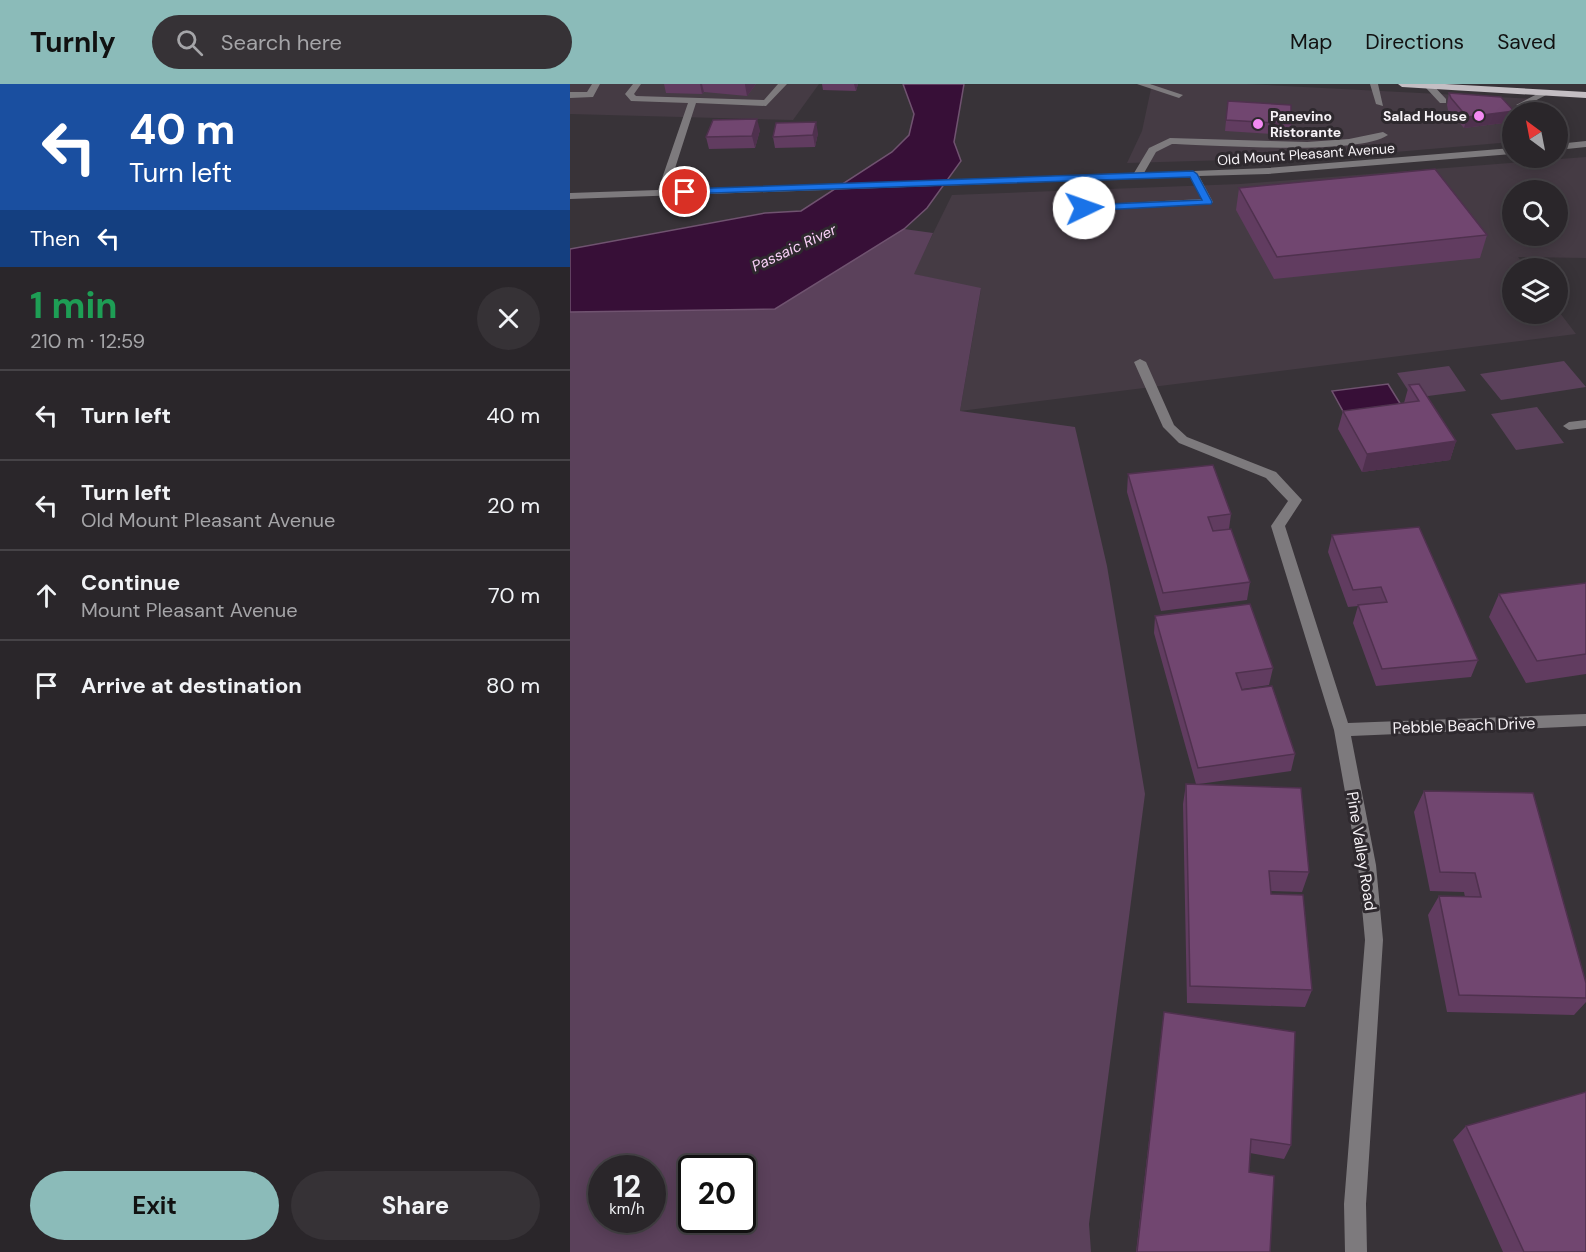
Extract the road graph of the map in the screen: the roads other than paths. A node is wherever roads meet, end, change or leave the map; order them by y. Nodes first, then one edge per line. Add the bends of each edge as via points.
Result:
1 (596, 84) edge
2 (637, 84) edge
3 (783, 84) edge
4 (1141, 84) edge
5 (1374, 84) edge
6 (1402, 84) edge
7 (1429, 86) junction
8 (1546, 93) junction
9 (570, 95) edge
10 (1179, 95) dead end
11 (1586, 95) edge
12 (693, 100) junction
13 (1443, 101) dead end
14 (1526, 102) edge
15 (1380, 104) dead end
16 (1383, 135) dead end
17 (1586, 144) edge
18 (1568, 146) edge
19 (1502, 151) edge
20 (1354, 153) junction
21 (1193, 174) junction
22 (1138, 175) junction
23 (1078, 178) junction
24 (662, 193) junction
25 (570, 196) edge
26 (1140, 362) dead end
27 (1586, 424) edge
28 (1569, 426) dead end
29 (1586, 720) edge
30 (1341, 730) junction
31 (1356, 1252) edge

1 - 9 street via 590,95
2 - 12 street via 629,94 634,99
3 - 12 street via 766,103
4 - 10 street
5 - 15 street
6 - 7 main road
7 - 8 main road
7 - 13 street
8 - 11 main road
8 - 14 street
12 - 24 street
16 - 20 street
17 - 18 street
19 - 20 street, Old Mount Pleasant Avenue
20 - 21 street, Old Mount Pleasant Avenue
20 - 22 street via 1307,145 1170,141 1152,150
21 - 22 street, Old Mount Pleasant Avenue
21 - 23 street via 1208,202 1084,208
22 - 23 street, Old Mount Pleasant Avenue
23 - 24 street, Old Mount Pleasant Avenue
24 - 25 street, Old Mount Pleasant Avenue
26 - 30 street, Pine Valley Road via 1168,427 1204,450 1271,475 1295,500 1278,526
27 - 28 street
29 - 30 street, Pebble Beach Drive
30 - 31 street, Pine Valley Road via 1368,865 1374,940 1354,1204

